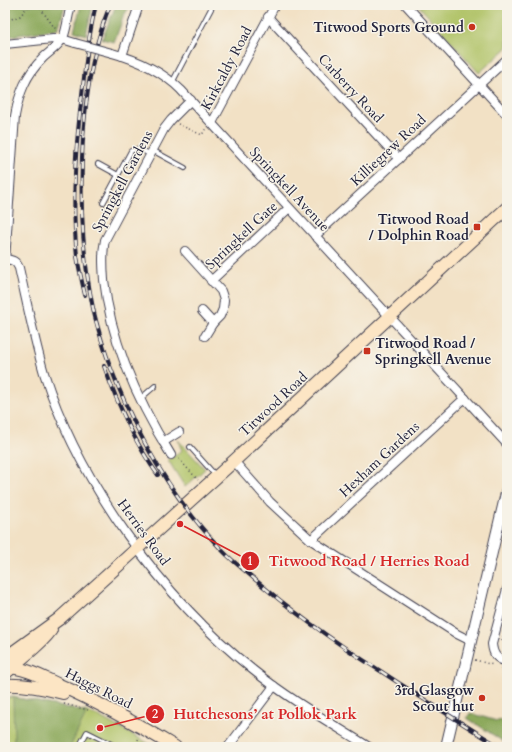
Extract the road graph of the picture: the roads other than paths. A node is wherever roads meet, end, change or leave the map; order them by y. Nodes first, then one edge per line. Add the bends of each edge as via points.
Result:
1 (71, 5) edge
2 (139, 5) edge
3 (213, 5) edge
4 (275, 5) edge
5 (406, 5) edge
6 (268, 17) junction
7 (62, 39) junction
8 (5, 44) edge
9 (122, 56) junction
10 (507, 59) edge
11 (173, 82) junction
12 (480, 84) junction
13 (191, 100) junction
14 (507, 115) edge
15 (211, 122) junction
16 (151, 152) junction
17 (399, 159) junction
18 (98, 164) dead end
19 (185, 168) dead end
20 (118, 175) junction
21 (103, 203) dead end
22 (289, 208) junction
23 (507, 208) edge
24 (315, 236) junction
25 (185, 251) dead end
26 (5, 260) edge
27 (211, 281) junction
28 (202, 310) dead end
29 (390, 317) junction
30 (213, 323) junction
31 (205, 336) dead end
32 (155, 386) dead end
33 (465, 398) junction
34 (140, 400) junction
35 (179, 432) dead end
36 (163, 442) junction
37 (507, 444) edge
38 (190, 447) dead end
39 (171, 455) road end
40 (234, 461) junction
41 (216, 476) junction
42 (507, 489) edge
43 (503, 524) edge
44 (311, 540) junction
45 (137, 548) junction
46 (507, 589) edge
47 (471, 641) junction
48 (507, 662) edge
49 (7, 666) edge
50 (5, 685) edge
51 (274, 686) junction
52 (88, 698) junction
53 (79, 747) edge
54 (117, 747) edge
55 (176, 747) edge
56 (228, 747) edge
57 (368, 747) edge
58 (446, 747) edge

1 - 7 street
2 - 9 street
3 - 11 lane
4 - 6 street, Kirkcaldy Road
5 - 12 street
6 - 15 street, Kirkcaldy Road
6 - 17 street, Carberry Road
7 - 8 street, Springkell Avenue
7 - 9 street, Springkell Avenue, bridge
7 - 26 street via 30,73 21,90 15,116
9 - 11 street, Springkell Avenue via 150,67
10 - 12 street, Killiegrew Road
11 - 13 street, Springkell Avenue
12 - 14 street
12 - 17 street, Killiegrew Road
13 - 15 street, Springkell Avenue
13 - 16 street, Springkell Gardens via 164,129
15 - 22 street, Springkell Avenue
16 - 19 lane
16 - 20 lane via 138,149 131,151
16 - 34 street, Springkell Gardens via 105,240 103,250 105,290 110,315 127,370
17 - 24 street, Killiegrew Road
18 - 20 lane
20 - 21 lane
22 - 24 street, Springkell Avenue
22 - 27 street, Springkell Gate
23 - 29 main road, Titwood Road
24 - 29 street, Springkell Avenue
25 - 27 street, Springkell Gate
26 - 45 street, Herries Road via 13,260 19,268 45,374 74,446 94,483
27 - 30 street, Springkell Gate via 221,291 224,300 220,316
28 - 30 street
29 - 33 street, Springkell Avenue
29 - 40 main road, Titwood Road
30 - 31 street, Springkell Gate
32 - 34 lane
33 - 37 street, Springkell Avenue
33 - 44 street, Hexham Gardens
34 - 36 street, Springkell Gardens
35 - 36 street
36 - 39 street, Springkell Gardens
38 - 41 lane
40 - 41 main road, Titwood Road
40 - 44 street via 270,502
41 - 45 main road, Titwood Road
42 - 43 street
43 - 47 street
44 - 47 street
45 - 49 main road, Titwood Road via 59,619 33,650
45 - 51 street, Herries Road via 195,616
46 - 48 street via 492,644 497,658
47 - 58 street
49 - 52 main road, Haggs Road via 28,671
50 - 52 main road via 39,687
51 - 56 street
51 - 57 street, Herries Road
52 - 55 main road, Haggs Road
53 - 54 lane via 87,732

